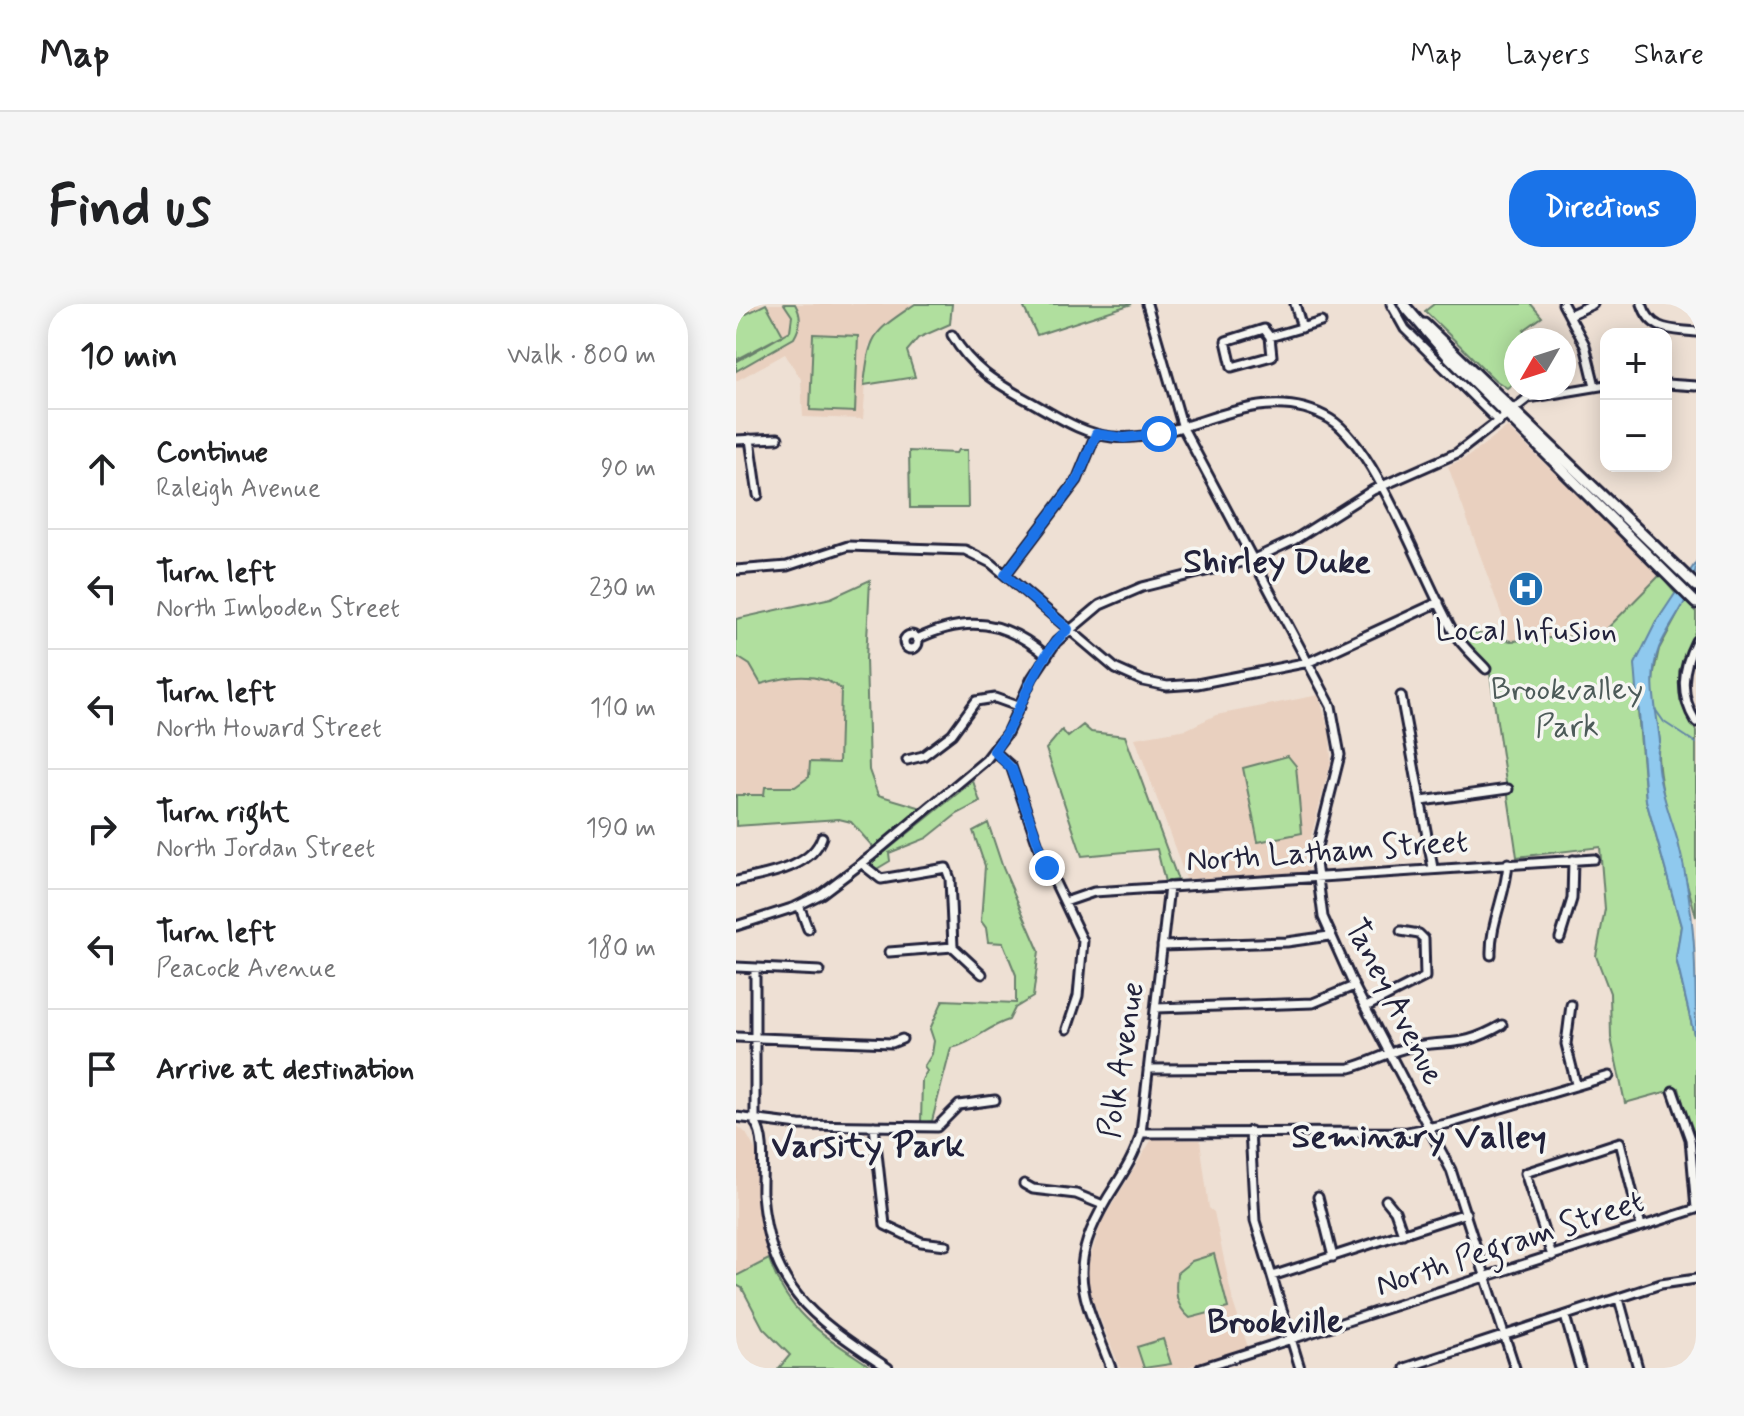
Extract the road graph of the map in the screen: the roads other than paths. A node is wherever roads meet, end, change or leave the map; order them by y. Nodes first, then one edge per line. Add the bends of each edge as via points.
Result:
1 (1147, 304) edge
2 (1295, 304) edge
3 (1391, 304) edge
4 (1403, 304) edge
5 (1563, 304) edge
6 (1593, 304) edge
7 (1642, 304) edge
8 (1412, 314) junction
9 (1569, 315) junction
10 (1321, 322) dead end
11 (1302, 328) junction
12 (1696, 332) edge
13 (952, 335) dead end
14 (1270, 337) junction
15 (1672, 384) edge
16 (1595, 386) junction
17 (1600, 386) edge
18 (1696, 386) edge
19 (1515, 408) junction
20 (1503, 419) junction
21 (1183, 428) junction
22 (1096, 434) junction
23 (778, 438) dead end
24 (750, 439) junction
25 (736, 440) edge
26 (1381, 486) junction
27 (758, 495) dead end
28 (1254, 559) junction
29 (736, 570) edge
30 (1005, 575) junction
31 (1696, 586) edge
32 (1439, 602) junction
33 (1696, 603) edge
34 (1068, 629) junction
35 (917, 639) dead end
36 (1696, 641) edge
37 (1696, 649) edge
38 (1047, 656) junction
39 (1309, 662) junction
40 (1486, 669) dead end
41 (1401, 696) dead end
42 (1020, 707) junction
43 (1696, 713) edge
44 (1696, 722) edge
45 (994, 751) junction
46 (907, 760) dead end
47 (1508, 789) dead end
48 (1422, 801) junction
49 (822, 837) dead end
50 (1594, 859) dead end
51 (1573, 860) junction
52 (1508, 863) junction
53 (862, 864) junction
54 (1433, 868) junction
55 (1315, 877) junction
56 (736, 881) edge
57 (1169, 887) junction
58 (1065, 902) junction
59 (799, 905) junction
60 (736, 926) edge
61 (808, 929) dead end
62 (1401, 931) dead end
63 (1329, 936) junction
64 (1560, 938) dead end
65 (1162, 946) junction
66 (953, 947) junction
67 (889, 952) dead end
68 (1491, 955) dead end
69 (736, 967) edge
70 (755, 970) junction
71 (820, 971) dead end
72 (982, 974) dead end
73 (1354, 986) junction
74 (1571, 1005) dead end
75 (1366, 1007) junction
76 (1156, 1008) junction
77 (1502, 1025) dead end
78 (1067, 1029) dead end
79 (736, 1037) edge
80 (755, 1037) junction
81 (902, 1039) dead end
82 (1392, 1053) junction
83 (1148, 1069) junction
84 (1609, 1076) dead end
85 (1576, 1084) junction
86 (1673, 1091) dead end
87 (995, 1100) dead end
88 (736, 1117) edge
89 (755, 1122) junction
90 (874, 1126) junction
91 (1432, 1128) junction
92 (1250, 1131) junction
93 (1141, 1133) junction
94 (1024, 1184) dead end
95 (1318, 1197) dead end
96 (1386, 1200) dead end
97 (1103, 1205) junction
98 (1696, 1209) edge
99 (1466, 1213) junction
100 (1641, 1226) junction
101 (1403, 1234) junction
102 (946, 1245) dead end
103 (1552, 1256) junction
104 (1333, 1257) junction
105 (1272, 1276) junction
106 (1487, 1276) junction
107 (1696, 1279) edge
108 (1619, 1299) junction
109 (1565, 1316) junction
110 (1506, 1336) junction
111 (1292, 1340) junction
112 (888, 1368) edge
113 (1111, 1368) edge
114 (1201, 1368) edge
115 (1300, 1368) edge
116 (1405, 1368) edge
117 (1515, 1368) edge
118 (1580, 1368) edge
119 (1638, 1368) edge

1 - 21 street, Taney Avenue
2 - 11 street
3 - 20 street via 1405,329
4 - 8 main road
5 - 9 street
6 - 9 street
7 - 12 street via 1657,327
8 - 19 main road
8 - 20 main road
9 - 16 street via 1587,351
10 - 11 street
11 - 14 street
13 - 22 street via 978,370
14 - 14 street via 1264,329 1227,340 1231,366 1271,358
15 - 18 street
16 - 17 street
16 - 19 street via 1539,394
19 - 20 street
19 - 31 main road
20 - 26 street via 1451,456
20 - 33 main road
21 - 22 street via 1145,436
21 - 26 street via 1264,404 1305,408 1346,431
21 - 28 street, Taney Avenue
22 - 30 street via 1077,480
23 - 24 street
24 - 25 street
24 - 27 street
26 - 28 street
26 - 32 street
28 - 34 street via 1130,591
28 - 39 street, Taney Avenue
29 - 30 street via 787,566 842,547 874,546 958,549 982,557
30 - 34 street
32 - 39 street
32 - 40 street via 1458,639
34 - 38 street
34 - 39 street via 1116,669 1160,685 1197,684
35 - 38 street via 939,630 996,625 1019,633
36 - 44 street via 1684,686
37 - 43 street via 1688,676
38 - 42 street
39 - 55 street, Taney Avenue via 1331,706 1340,745 1315,855
41 - 48 street
42 - 45 street
42 - 46 street via 995,698 976,701 952,734 923,756
45 - 53 street
45 - 58 street via 1012,769 1040,851
47 - 48 street
48 - 54 street
49 - 56 street via 816,849 792,866
50 - 51 street, North Latham Street
51 - 52 street, North Latham Street
51 - 64 street via 1572,899
52 - 54 street, North Latham Street
52 - 68 street
53 - 59 street
53 - 66 street via 881,879 940,867 949,872
54 - 55 street, North Latham Street
55 - 57 street, North Latham Street
55 - 63 street, Taney Avenue
57 - 58 street, North Latham Street via 1094,892
57 - 65 street, Polk Avenue
58 - 78 street via 1084,945 1078,996
59 - 60 street
59 - 61 street
62 - 75 street via 1419,934 1425,941 1425,979
63 - 65 street
63 - 73 street, Taney Avenue
65 - 76 street, Polk Avenue
66 - 67 street
66 - 72 street
69 - 70 street
70 - 71 street
70 - 80 street
73 - 75 street, Taney Avenue
73 - 76 street via 1313,1003
74 - 85 street via 1566,1044
75 - 82 street, Taney Avenue
76 - 83 street, Polk Avenue
77 - 82 street via 1472,1041
79 - 80 street
80 - 81 street via 892,1043
80 - 89 street
82 - 83 street via 1350,1068
82 - 91 street, Taney Avenue
83 - 93 street, Polk Avenue
84 - 85 street
85 - 91 street
86 - 98 street via 1690,1139
87 - 90 street via 959,1105 937,1127
88 - 89 street
89 - 90 street
89 - 112 street via 765,1219 788,1284 819,1322
90 - 102 street via 885,1225 915,1240
91 - 92 street
91 - 99 street, Taney Avenue
92 - 93 street
92 - 105 street via 1253,1208
93 - 97 street, Polk Avenue
94 - 97 street
95 - 104 street
96 - 101 street
97 - 113 street, Polk Avenue via 1083,1246 1081,1273 1085,1300
98 - 100 street, North Pegram Street
99 - 101 street
99 - 106 street, Taney Avenue
100 - 103 street, North Pegram Street
100 - 103 street via 1620,1142 1525,1173
101 - 104 street
103 - 106 street, North Pegram Street
104 - 105 street
105 - 111 street
106 - 110 street, Taney Avenue
106 - 111 street, North Pegram Street
107 - 108 street via 1668,1282
108 - 109 street
108 - 119 street
109 - 110 street
109 - 118 street
110 - 116 street
110 - 117 street, Taney Avenue
111 - 114 street, North Pegram Street
111 - 115 street

